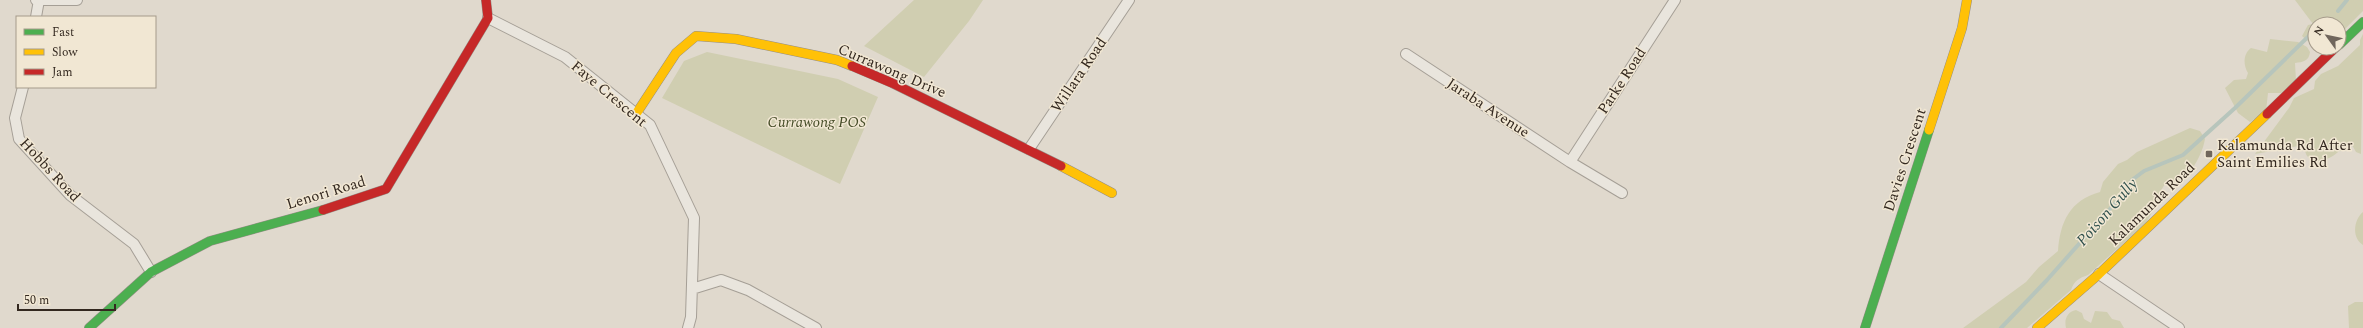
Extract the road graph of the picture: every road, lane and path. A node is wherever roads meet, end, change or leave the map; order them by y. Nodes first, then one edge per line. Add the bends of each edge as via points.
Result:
1 (37, 0) edge
2 (77, 0) edge
3 (486, 0) edge
4 (1129, 0) edge
5 (1675, 0) edge
6 (1967, 0) edge
7 (36, 16) edge
8 (488, 18) junction
9 (2363, 22) edge
10 (2347, 37) edge
11 (1406, 54) dead end
12 (2328, 56) edge
13 (22, 88) edge
14 (636, 114) junction
15 (1029, 149) junction
16 (1570, 162) junction
17 (1112, 193) dead end
18 (1622, 193) dead end
19 (151, 272) junction
20 (2099, 274) junction
21 (692, 289) junction
22 (89, 328) edge
23 (688, 328) edge
24 (816, 328) edge
25 (1865, 328) edge
26 (2037, 328) edge
27 (2180, 328) edge

1 - 2 street
1 - 7 street
3 - 8 street
4 - 15 street, Willara Road
5 - 16 street, Parke Road
6 - 25 street, Davies Crescent via 1962,28
8 - 14 street, Faye Crescent via 565,57
8 - 19 street, Lenori Road via 386,189 329,208 210,241
9 - 10 street
11 - 16 street, Jaraba Avenue
12 - 20 street, Kalamunda Road
13 - 19 street, Hobbs Road via 14,118 19,140 70,195 134,244
14 - 15 street, Currawong Drive via 676,53 696,36 736,39 837,60 892,83
14 - 21 street, Faye Crescent via 650,125 694,218
15 - 17 street, Currawong Drive
16 - 18 street, Jaraba Avenue
19 - 22 street, Lenori Road
20 - 26 street, Kalamunda Road
20 - 27 street
21 - 23 street, Faye Crescent
21 - 24 street via 720,280 748,290

